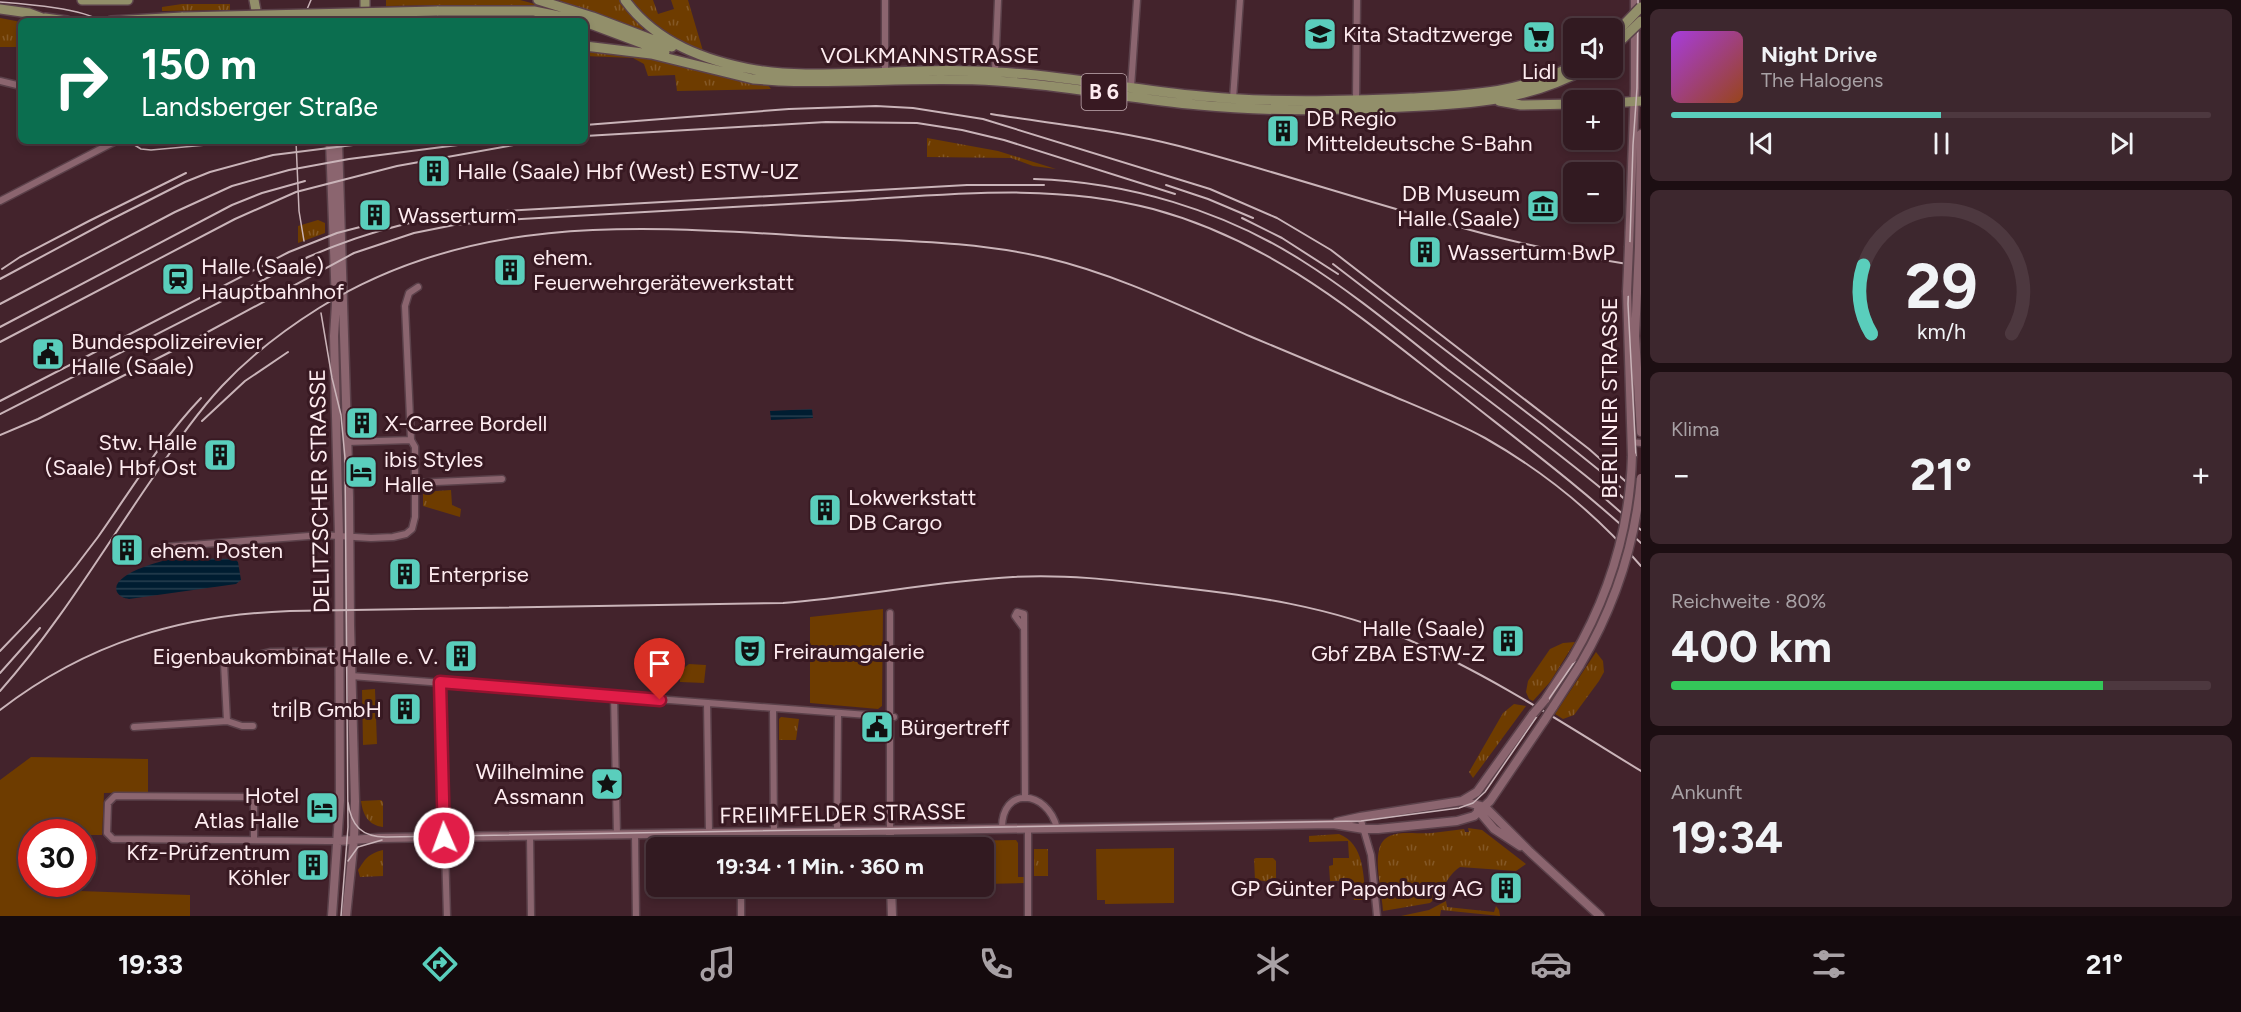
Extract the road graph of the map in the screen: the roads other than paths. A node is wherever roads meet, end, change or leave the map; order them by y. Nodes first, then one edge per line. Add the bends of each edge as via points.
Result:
1 (82, 0) edge
2 (128, 0) edge
3 (254, 0) edge
4 (538, 0) edge
5 (625, 0) edge
6 (885, 0) edge
7 (998, 0) edge
8 (1137, 0) edge
9 (1240, 0) edge
10 (1357, 0) edge
11 (1635, 0) edge
12 (367, 2) edge
13 (1641, 8) edge
14 (0, 9) edge
15 (43, 18) edge
16 (165, 18) edge
17 (257, 18) edge
18 (365, 18) edge
19 (569, 18) edge
20 (1641, 21) edge
21 (588, 22) edge
22 (1623, 26) edge
23 (1623, 38) edge
24 (588, 46) edge
25 (686, 51) junction
26 (686, 61) junction
27 (1563, 70) edge
28 (995, 71) junction
29 (885, 72) junction
30 (1567, 78) edge
31 (0, 81) edge
32 (18, 85) edge
33 (1131, 87) junction
34 (1233, 99) junction
35 (1356, 100) junction
36 (1494, 100) junction
37 (1638, 101) edge
38 (1623, 102) edge
39 (1563, 104) edge
40 (1641, 134) edge
41 (110, 144) edge
42 (330, 144) edge
43 (338, 144) edge
44 (0, 201) edge
45 (418, 286) dead end
46 (1634, 304) edge
47 (1641, 432) edge
48 (411, 440) junction
49 (347, 442) junction
50 (1636, 443) edge
51 (1641, 478) edge
52 (502, 479) dead end
53 (414, 483) junction
54 (339, 536) junction
55 (350, 537) junction
56 (154, 550) dead end
57 (890, 613) dead end
58 (1023, 627) dead end
59 (339, 651) junction
60 (351, 676) junction
61 (440, 682) junction
62 (614, 696) junction
63 (707, 703) junction
64 (773, 709) junction
65 (838, 714) junction
66 (892, 717) junction
67 (227, 721) junction
68 (253, 726) dead end
69 (135, 727) dead end
70 (1478, 792) junction
71 (1025, 798) junction
72 (1462, 801) junction
73 (1480, 808) junction
74 (1360, 817) junction
75 (1333, 824) junction
76 (1057, 828) junction
77 (1002, 829) junction
78 (1028, 829) junction
79 (1364, 829) junction
80 (837, 831) junction
81 (890, 831) junction
82 (774, 832) junction
83 (709, 833) junction
84 (742, 833) junction
85 (635, 834) junction
86 (617, 835) junction
87 (530, 836) junction
88 (742, 837) edge
89 (890, 837) edge
90 (444, 838) junction
91 (354, 839) junction
92 (254, 840) junction
93 (338, 841) junction
94 (741, 897) edge
95 (891, 897) edge
96 (332, 916) edge
97 (346, 916) edge
98 (447, 916) edge
99 (531, 916) edge
100 (636, 916) edge
101 (741, 916) edge
102 (891, 916) edge
103 (1028, 916) edge
104 (1377, 916) edge
105 (1600, 916) edge

1 - 2 main road
3 - 17 main road
4 - 25 main road
5 - 25 main road, VOLKMANNSTRASSE / B 6 via 652,28
6 - 29 street
7 - 28 street
8 - 33 street
9 - 34 street
10 - 35 street
11 - 37 street, BERLINER STRASSE
12 - 18 main road
13 - 22 main road, bridge
14 - 15 main road
16 - 19 main road, B 6, bridge via 437,11 534,11
20 - 23 main road, bridge
21 - 26 main road, B 6
24 - 26 main road
25 - 29 main road, VOLKMANNSTRASSE / B 6 via 778,73
26 - 36 main road, VOLKMANNSTRASSE / B 6 via 753,79 995,80 1233,108 1356,109
27 - 35 main road, VOLKMANNSTRASSE / B 6 via 1516,87 1475,94
28 - 29 main road, VOLKMANNSTRASSE / B 6
28 - 33 main road, VOLKMANNSTRASSE / B 6
30 - 36 main road, VOLKMANNSTRASSE / B 6 via 1529,93
31 - 32 street
33 - 34 main road, VOLKMANNSTRASSE / B 6
34 - 35 main road, VOLKMANNSTRASSE / B 6
36 - 39 main road via 1521,105
37 - 38 main road
37 - 46 street, BERLINER STRASSE, bridge via 1627,292
40 - 46 street, BERLINER STRASSE, bridge
41 - 44 street
42 - 54 street, DELITZSCHER STRASSE
43 - 49 street, DELITZSCHER STRASSE
45 - 48 street via 409,293 405,306
46 - 47 street, BERLINER STRASSE
46 - 50 street, BERLINER STRASSE
48 - 49 street
48 - 53 street
49 - 55 street, DELITZSCHER STRASSE
50 - 70 street, BERLINER STRASSE, bridge via 1625,523 1597,613 1572,659
51 - 73 street, BERLINER STRASSE, bridge via 1624,572 1606,618 1544,721
52 - 53 street
53 - 55 street via 412,529 393,537
54 - 55 street
54 - 56 street
54 - 59 street, DELITZSCHER STRASSE
55 - 60 street, DELITZSCHER STRASSE
57 - 66 street
58 - 71 street
59 - 67 street via 271,652 224,663
59 - 93 street, DELITZSCHER STRASSE
60 - 61 street
60 - 91 street, DELITZSCHER STRASSE
61 - 62 street
61 - 90 street
62 - 63 street
62 - 86 street
63 - 64 street
63 - 83 street
64 - 65 street
64 - 82 street
65 - 66 street
65 - 80 street
66 - 81 street
67 - 68 street
67 - 69 street
70 - 72 street, BERLINER STRASSE
70 - 73 street, BERLINER STRASSE
71 - 76 street via 1046,806
71 - 77 street via 1008,806
72 - 73 street
72 - 74 street, FREIIMFELDER STRASSE
73 - 79 street, FREIIMFELDER STRASSE via 1457,821
73 - 105 street via 1503,835 1530,852
74 - 75 street, FREIIMFELDER STRASSE
74 - 79 street
75 - 76 street, FREIIMFELDER STRASSE
75 - 79 street, FREIIMFELDER STRASSE
76 - 78 street, FREIIMFELDER STRASSE
77 - 78 street, FREIIMFELDER STRASSE
77 - 81 street, FREIIMFELDER STRASSE
78 - 103 street
79 - 104 street via 1371,855
80 - 81 street, FREIIMFELDER STRASSE
80 - 82 street, FREIIMFELDER STRASSE
81 - 89 street
82 - 84 street, FREIIMFELDER STRASSE
83 - 84 street, FREIIMFELDER STRASSE
83 - 85 street, FREIIMFELDER STRASSE
84 - 88 street
85 - 86 street, FREIIMFELDER STRASSE
85 - 100 street
86 - 87 street, FREIIMFELDER STRASSE
87 - 90 street, FREIIMFELDER STRASSE
87 - 99 street
90 - 91 street, FREIIMFELDER STRASSE
90 - 98 street
91 - 93 street
91 - 97 street, DELITZSCHER STRASSE
92 - 92 street via 254,802 249,797 149,795 115,796 109,800 107,833 113,839
92 - 93 street
93 - 96 street, DELITZSCHER STRASSE
94 - 101 street
95 - 102 street

